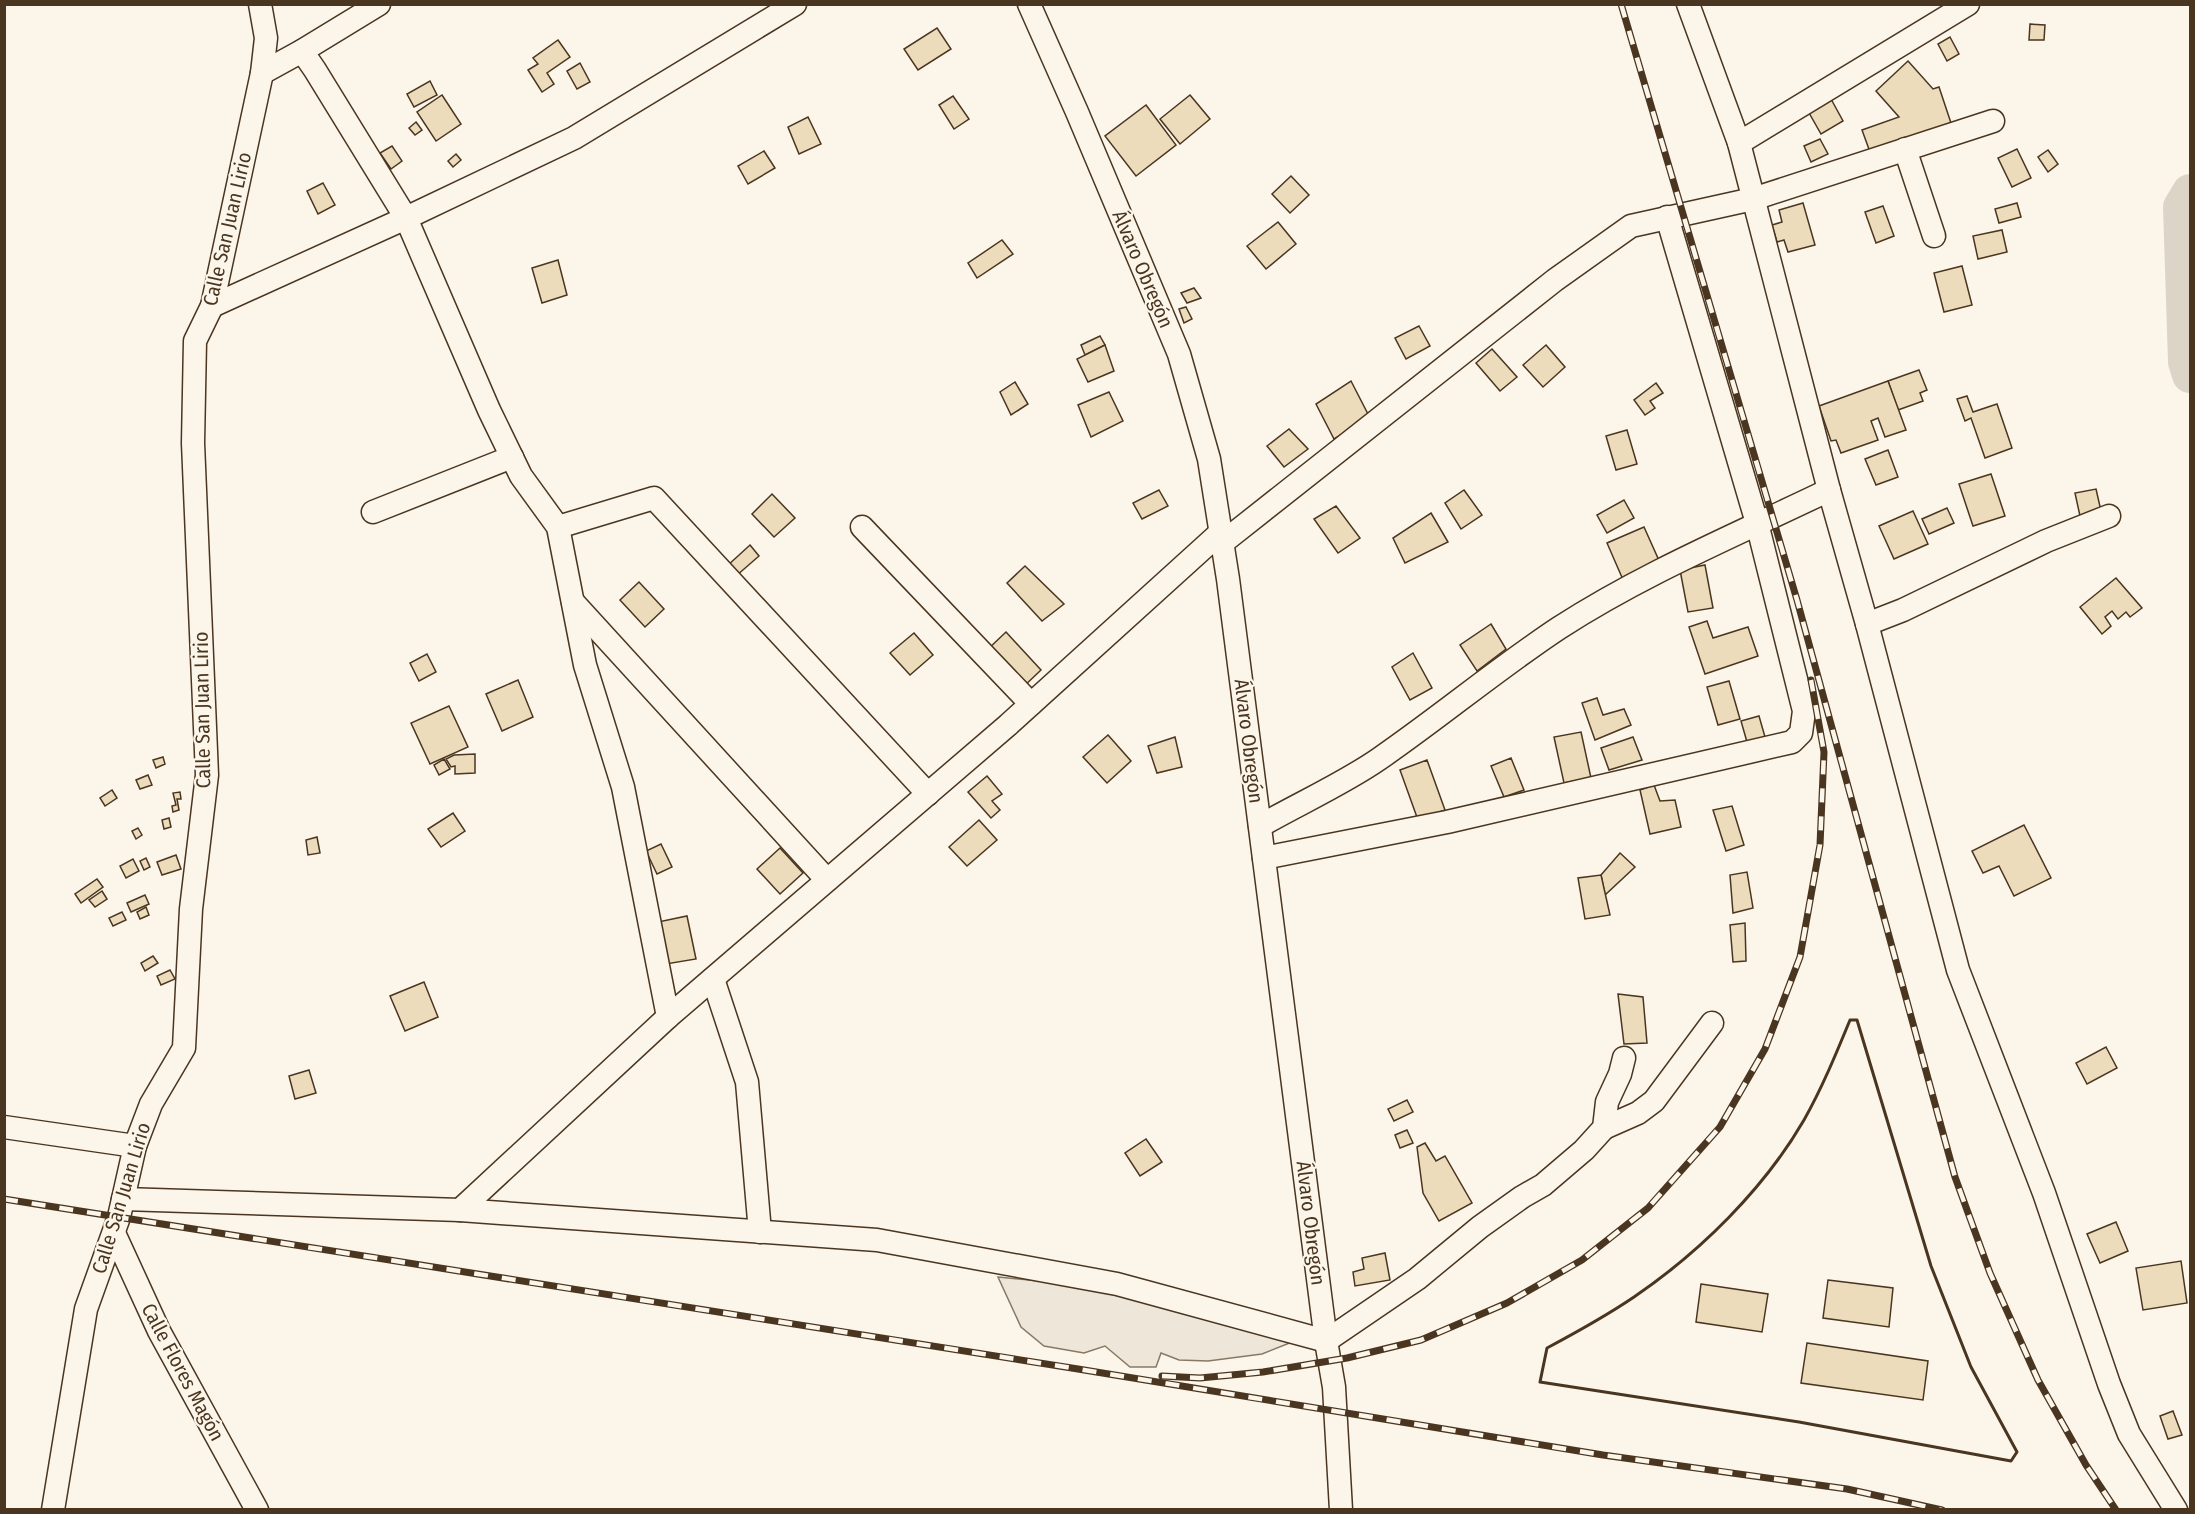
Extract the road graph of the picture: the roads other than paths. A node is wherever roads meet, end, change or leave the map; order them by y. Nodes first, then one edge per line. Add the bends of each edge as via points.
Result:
1 (260, 4) edge
2 (379, 4) edge
3 (795, 4) edge
4 (1029, 4) edge
5 (1688, 4) edge
6 (1968, 4) edge
7 (302, 51) junction
8 (262, 73) junction
9 (1993, 121) dead end
10 (1739, 143) junction
11 (1905, 149) junction
12 (1754, 199) junction
13 (1667, 217) junction
14 (406, 218) junction
15 (1934, 236) dead end
16 (212, 306) junction
17 (512, 457) junction
18 (1829, 490) junction
19 (373, 512) dead end
20 (2109, 516) dead end
21 (1757, 523) junction
22 (558, 527) junction
23 (862, 527) dead end
24 (1221, 537) junction
25 (573, 602) junction
26 (1867, 624) junction
27 (1031, 704) junction
28 (928, 794) junction
29 (1260, 826) junction
30 (1264, 858) junction
31 (827, 880) junction
32 (713, 979) junction
33 (668, 1017) junction
34 (1712, 1023) dead end
35 (1624, 1058) dead end
36 (4, 1127) edge
37 (1604, 1128) junction
38 (135, 1146) junction
39 (123, 1199) junction
40 (460, 1210) junction
41 (760, 1232) junction
42 (114, 1233) junction
43 (1326, 1341) junction
44 (53, 1509) edge
45 (257, 1509) edge
46 (1341, 1509) edge
47 (2176, 1509) edge

1 - 8 street, Calle San Juan Lirio via 266,38
2 - 7 street
3 - 14 street via 574,138
4 - 24 street, Álvaro Obregón via 1179,354 1209,459
5 - 10 street
6 - 10 street
7 - 8 street
7 - 14 street
8 - 16 street, Calle San Juan Lirio
9 - 11 street
10 - 12 street
11 - 12 street
11 - 15 street
12 - 13 street
12 - 18 street
13 - 21 street
13 - 24 street via 1631,226 1555,280
14 - 16 street
14 - 17 street
16 - 38 street, Calle San Juan Lirio via 195,341 193,443 207,775 191,909 184,1048 151,1104
17 - 19 street
17 - 22 street
18 - 21 street
18 - 26 street
20 - 26 street
21 - 29 street via 1559,628 1377,760
21 - 30 street via 1804,711 1801,733 1792,741 1447,822
22 - 25 street
22 - 28 street via 654,498
23 - 27 street
24 - 27 street
24 - 29 street, Álvaro Obregón
25 - 31 street
25 - 33 street via 585,665 623,787
26 - 47 street via 1958,970 2044,1193 2129,1434
27 - 28 street
28 - 31 street
29 - 30 street, Álvaro Obregón
30 - 43 street, Álvaro Obregón
31 - 32 street
32 - 33 street
32 - 41 street via 747,1082
33 - 40 street
34 - 37 street via 1654,1101
35 - 37 street via 1607,1102
36 - 38 street
37 - 43 street via 1543,1185
38 - 39 street, Calle San Juan Lirio
39 - 40 street
39 - 42 street, Calle San Juan Lirio
40 - 41 street
41 - 43 street via 877,1240 1117,1284
42 - 44 street, Calle San Juan Lirio via 86,1309
42 - 45 street, Calle Flores Magón via 159,1330
43 - 46 street, Álvaro Obregón via 1334,1387

